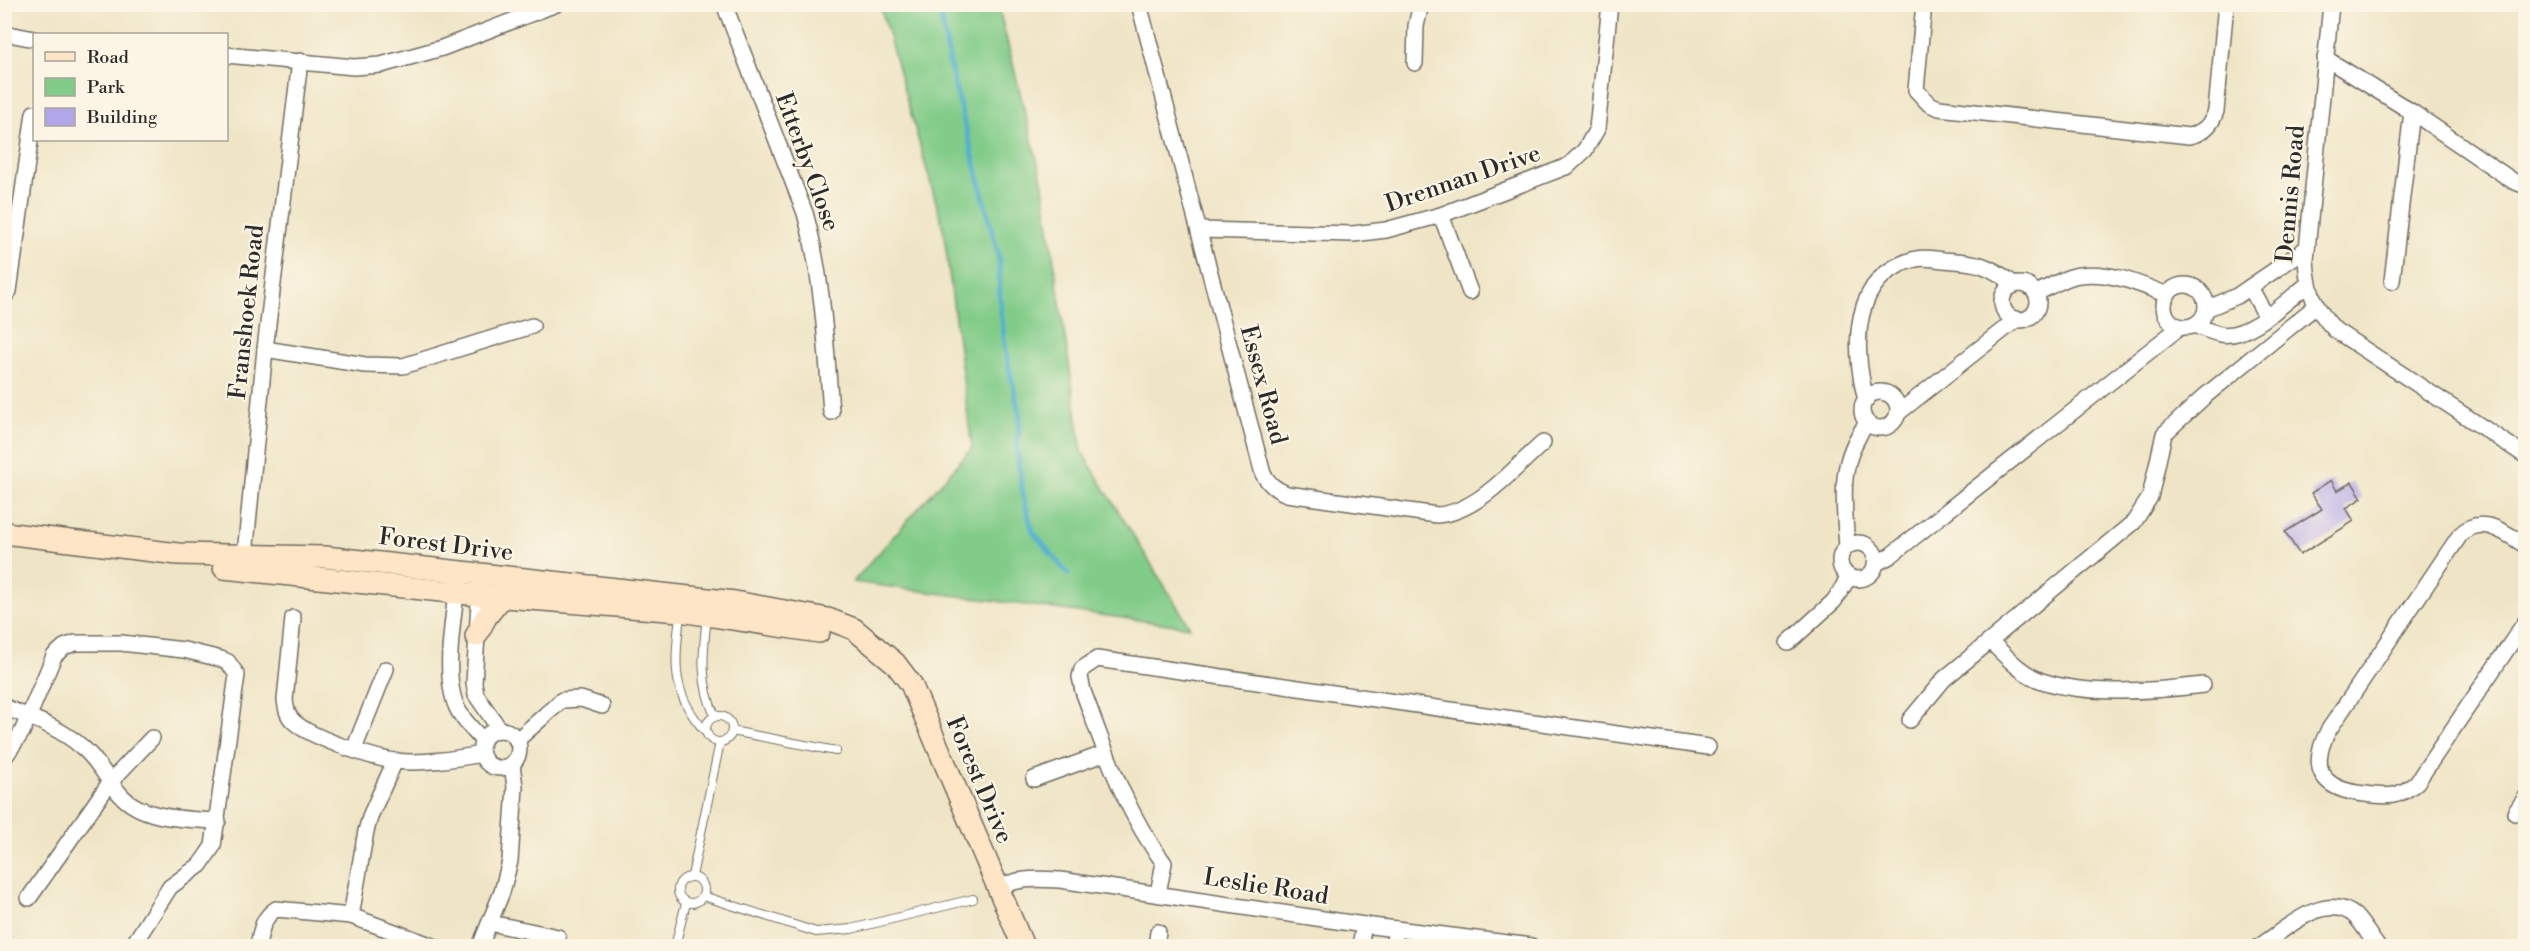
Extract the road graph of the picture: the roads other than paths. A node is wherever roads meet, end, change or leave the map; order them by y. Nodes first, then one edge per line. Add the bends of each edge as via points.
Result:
1 (556, 4) edge
2 (724, 4) edge
3 (1139, 4) edge
4 (1421, 4) edge
5 (1610, 4) edge
6 (1924, 4) edge
7 (2226, 4) edge
8 (2331, 4) edge
9 (4, 33) edge
10 (33, 39) edge
11 (228, 55) edge
12 (2325, 58) junction
13 (300, 61) junction
14 (1415, 63) dead end
15 (2412, 112) junction
16 (33, 120) edge
17 (2526, 186) edge
18 (1441, 215) junction
19 (1199, 230) junction
20 (2307, 248) junction
21 (2392, 281) dead end
22 (2015, 285) junction
23 (2307, 285) junction
24 (2250, 287) junction
25 (1470, 292) dead end
26 (2036, 293) junction
27 (2167, 295) junction
28 (4, 297) edge
29 (2316, 306) junction
30 (2205, 309) junction
31 (2266, 316) junction
32 (2017, 319) junction
33 (532, 326) dead end
34 (2187, 326) junction
35 (265, 349) junction
36 (1866, 400) junction
37 (831, 412) dead end
38 (1898, 413) junction
39 (1867, 423) junction
40 (1543, 443) dead end
41 (2526, 456) edge
42 (4, 533) edge
43 (2526, 546) edge
44 (1847, 547) junction
45 (4, 548) edge
46 (244, 562) junction
47 (1875, 564) junction
48 (1849, 577) junction
49 (458, 582) junction
50 (480, 585) junction
51 (503, 596) junction
52 (681, 604) junction
53 (708, 607) junction
54 (294, 618) dead end
55 (2526, 621) edge
56 (476, 636) junction
57 (1991, 642) junction
58 (1788, 643) dead end
59 (386, 669) dead end
60 (2203, 685) dead end
61 (602, 706) dead end
62 (4, 707) edge
63 (715, 716) junction
64 (28, 717) junction
65 (1910, 720) dead end
66 (500, 730) junction
67 (732, 731) junction
68 (706, 732) junction
69 (152, 738) dead end
70 (517, 740) junction
71 (720, 742) junction
72 (1708, 747) dead end
73 (482, 748) junction
74 (354, 749) junction
75 (836, 752) dead end
76 (1106, 753) junction
77 (4, 758) edge
78 (395, 761) junction
79 (512, 764) junction
80 (1034, 779) dead end
81 (111, 781) junction
82 (2526, 798) edge
83 (2515, 813) dead end
84 (218, 821) junction
85 (692, 876) junction
86 (997, 889) junction
87 (1158, 893) junction
88 (703, 896) junction
89 (29, 898) dead end
90 (974, 899) dead end
91 (686, 903) junction
92 (351, 916) junction
93 (490, 923) junction
94 (1364, 925) junction
95 (1396, 929) junction
96 (558, 937) dead end
97 (133, 945) edge
98 (258, 946) edge
99 (433, 946) edge
100 (480, 946) edge
101 (675, 946) edge
102 (1023, 946) edge
103 (1360, 946) edge
104 (1393, 946) edge
105 (1531, 946) edge
106 (2260, 946) edge
107 (2377, 946) edge

1 - 13 street via 442,48 381,65 354,67
2 - 37 street, Etterby Close via 810,230 820,288
3 - 19 street, Essex Road
4 - 14 street
5 - 18 street, Drennan Drive via 1597,129 1586,150 1568,166
6 - 7 street via 1916,90 1929,104 2189,136 2209,125 2216,111
8 - 12 street, Dennis Road
9 - 10 street
11 - 13 street
12 - 15 street
12 - 20 street, Dennis Road
13 - 35 street, Franshoek Road
15 - 17 street
15 - 21 street
16 - 28 street via 9,291
18 - 19 street, Drennan Drive via 1370,233
18 - 25 street
19 - 40 street, Essex Road via 1263,474 1276,489 1287,494 1450,514 1478,500
20 - 23 street, Dennis Road
20 - 24 street
22 - 26 street via 2028,285
22 - 32 street via 2006,291 2002,303 2007,314
22 - 36 street via 1985,265 1969,262 1917,258 1890,270 1871,287 1862,306 1858,368
23 - 29 street, Dennis Road
23 - 31 street
24 - 30 street
24 - 31 street
26 - 27 street via 2078,275 2107,275
26 - 32 street via 2036,310 2028,318
27 - 30 street via 2178,286 2192,286 2203,295
27 - 34 street via 2165,314 2174,324
29 - 41 street, Dennis Road via 2336,330
29 - 57 street via 2164,434 2151,497 2134,522
30 - 34 street via 2199,321
31 - 34 street via 2238,334
32 - 38 street
33 - 35 street via 403,366 365,365
34 - 47 street
35 - 46 street, Franshoek Road
36 - 38 street via 1875,393 1887,394 1896,402
36 - 39 street via 1862,412
38 - 39 street via 1893,423 1883,428
39 - 44 street via 1854,440 1843,482
42 - 46 street, Forest Drive
43 - 55 street via 2488,525 2467,528 2460,534 2328,731 2319,759 2328,781 2351,793 2384,797 2406,792 2417,782
44 - 47 street via 1865,545 1874,553
44 - 48 street via 1840,562
45 - 46 street, Forest Drive
46 - 49 street, Forest Drive
47 - 48 street via 1866,577
48 - 58 street via 1834,601
49 - 50 street, Forest Drive
49 - 73 street via 452,693
50 - 51 street, Forest Drive
50 - 52 street, Forest Drive
50 - 56 street
51 - 52 street, Forest Drive
51 - 56 street
52 - 53 street, Forest Drive
52 - 68 lane via 675,661 678,684 687,708
53 - 63 lane via 702,674
53 - 86 street, Forest Drive via 872,644 896,663 911,684
54 - 74 street via 286,710 299,726
56 - 66 street via 476,695
57 - 60 street via 2017,667 2041,681 2082,688 2162,691
57 - 65 street via 1944,679
59 - 74 street
61 - 70 street via 581,699 562,700
62 - 64 street
63 - 67 lane via 728,718
63 - 68 lane
64 - 77 street
64 - 81 street via 53,727 81,746
64 - 84 street via 54,656 75,643 121,643 221,658 237,675
66 - 70 street
66 - 73 street via 493,732
67 - 71 lane
67 - 75 lane
68 - 71 lane
69 - 81 street
70 - 79 street via 519,753
71 - 85 lane
72 - 76 street via 1097,659 1082,669 1080,677
73 - 78 street via 454,759
73 - 79 street via 484,760 494,767
74 - 78 street
76 - 80 street
76 - 87 street via 1129,808 1164,863
78 - 92 street via 366,831
79 - 93 street via 515,787 510,861
81 - 84 street via 128,802 143,809 176,818
81 - 89 street
82 - 83 street
84 - 97 street via 208,856 170,887
85 - 88 lane via 703,883
85 - 91 lane via 678,885 678,896
86 - 87 street, Leslie Road via 1011,881 1033,879
86 - 102 street, Forest Drive
87 - 94 street, Leslie Road
88 - 90 lane via 827,933
88 - 91 lane via 693,904
91 - 101 lane
92 - 98 street via 276,909 262,924
92 - 99 street
93 - 96 street
93 - 100 street
94 - 95 street, Leslie Road
94 - 103 street
95 - 104 street
95 - 105 street, Leslie Road
106 - 107 street via 2314,911 2330,906 2341,907 2355,916

